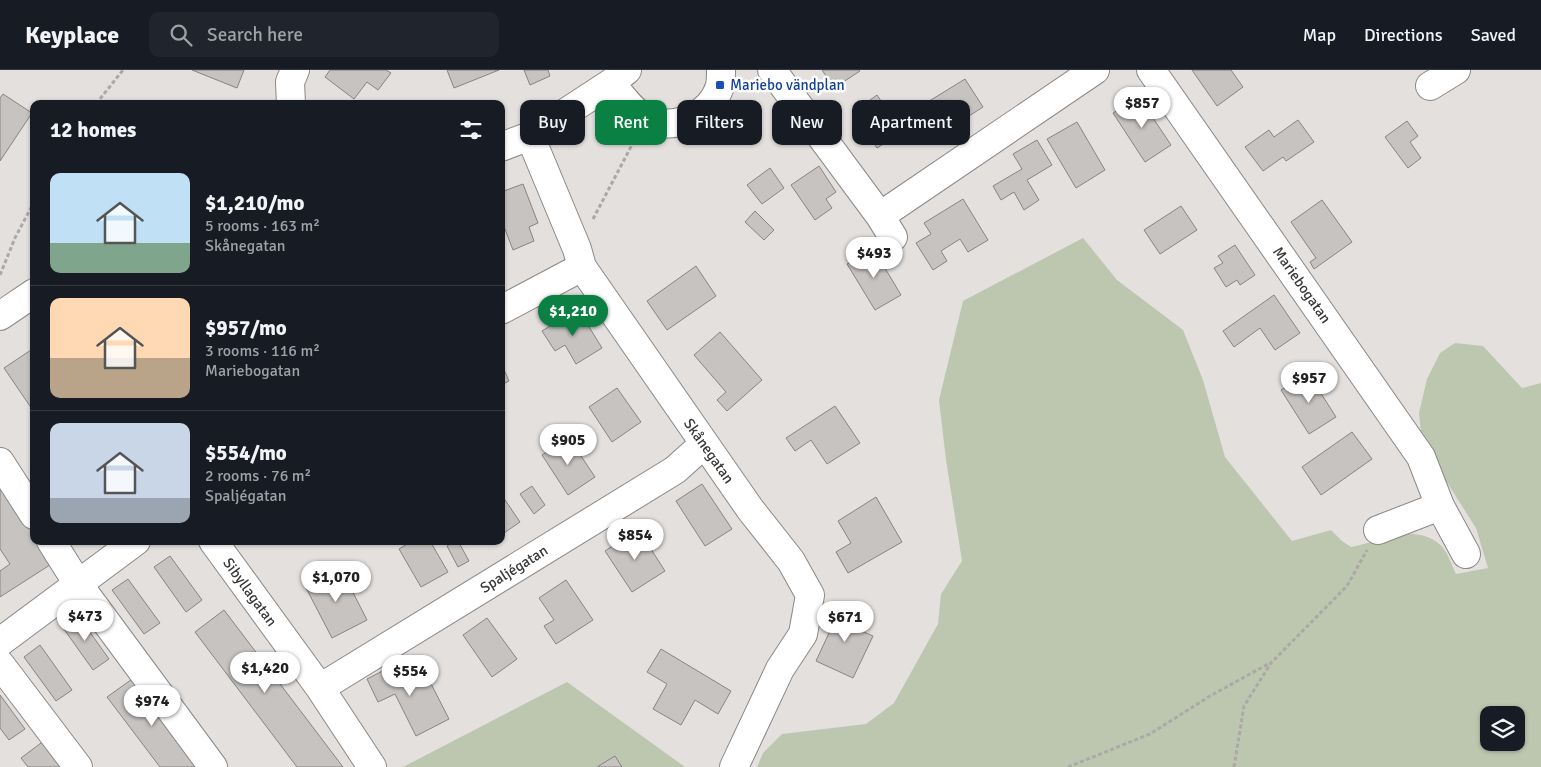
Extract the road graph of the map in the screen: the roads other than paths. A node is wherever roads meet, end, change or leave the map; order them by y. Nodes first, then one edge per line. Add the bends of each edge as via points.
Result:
1 (295, 70) edge
2 (721, 70) edge
3 (772, 70) edge
4 (1095, 70) edge
5 (1152, 70) edge
6 (1456, 70) edge
7 (619, 77) edge
8 (1430, 86) dead end
9 (291, 100) edge
10 (584, 100) edge
11 (520, 139) edge
12 (505, 145) edge
13 (534, 145) edge
14 (580, 258) junction
15 (30, 296) edge
16 (505, 307) edge
17 (0, 316) edge
18 (704, 444) junction
19 (0, 462) edge
20 (1440, 506) junction
21 (30, 509) edge
22 (1378, 530) road end
23 (54, 545) edge
24 (131, 545) edge
25 (216, 545) edge
26 (1466, 554) dead end
27 (78, 584) junction
28 (0, 642) edge
29 (0, 664) edge
30 (320, 688) junction
31 (78, 767) edge
32 (213, 767) edge
33 (372, 767) edge
34 (734, 767) edge

1 - 9 street via 290,82
2 - 7 street via 720,85 704,110 690,119 666,123 646,118 635,110
3 - 4 street via 887,226
5 - 20 street, Mariebogatan via 1421,457
6 - 8 street
7 - 10 street
11 - 12 street
13 - 14 street, Skånegatan
14 - 16 street
14 - 18 street, Skånegatan
15 - 17 street
18 - 30 street, Spaljégatan via 675,470
18 - 34 street, Skånegatan via 791,561 810,595 803,634 780,668
19 - 21 street
20 - 22 street
20 - 26 street, Mariebogatan
23 - 27 street
24 - 27 street
25 - 30 street, Sibyllagatan
27 - 28 street
27 - 32 street
29 - 31 street
30 - 33 street, Sibyllagatan

